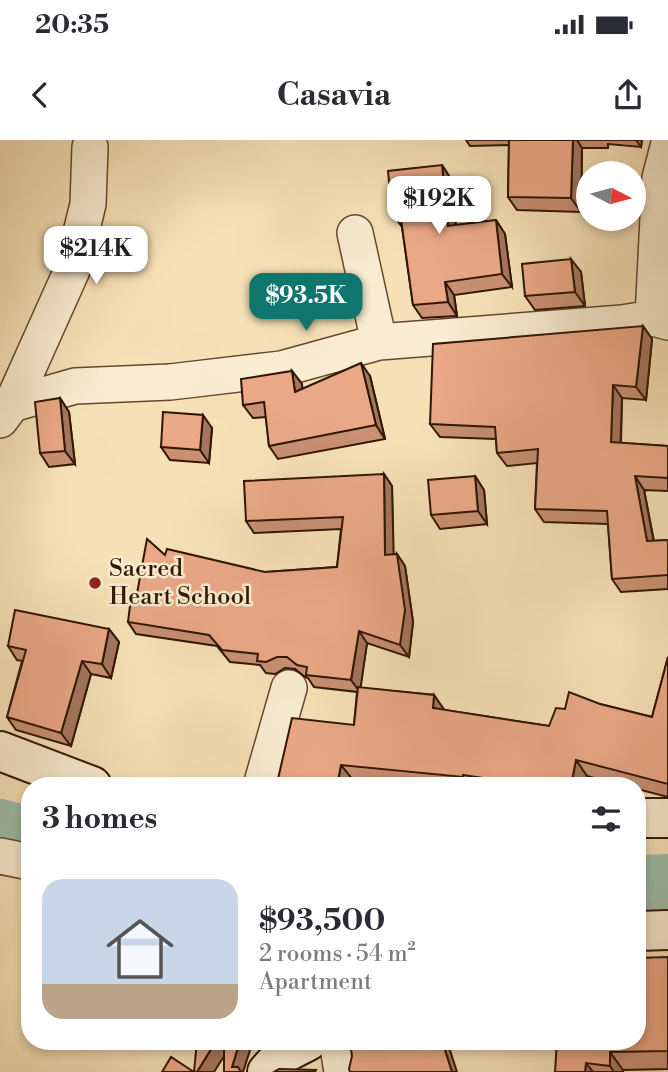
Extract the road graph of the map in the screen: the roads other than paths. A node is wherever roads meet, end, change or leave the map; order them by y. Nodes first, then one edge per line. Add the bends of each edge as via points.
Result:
1 (90, 147) dead end
2 (668, 147) edge
3 (355, 233) dead end
4 (660, 320) edge
5 (379, 342) junction
6 (6, 412) edge
7 (289, 688) dead end
8 (0, 751) edge
9 (68, 777) edge
10 (264, 777) edge
11 (646, 818) edge
12 (668, 818) edge
13 (0, 856) edge
14 (21, 860) edge
15 (668, 930) edge
16 (646, 931) edge
17 (291, 1050) edge
18 (338, 1050) edge
19 (267, 1072) edge
20 (342, 1072) edge

1 - 6 street via 88,204 72,270
2 - 4 street via 660,178
3 - 5 street
4 - 5 street
5 - 6 street via 281,369 170,382 75,386
7 - 10 street
8 - 9 street
11 - 12 street
13 - 14 street
15 - 16 street
17 - 19 street
18 - 20 street

